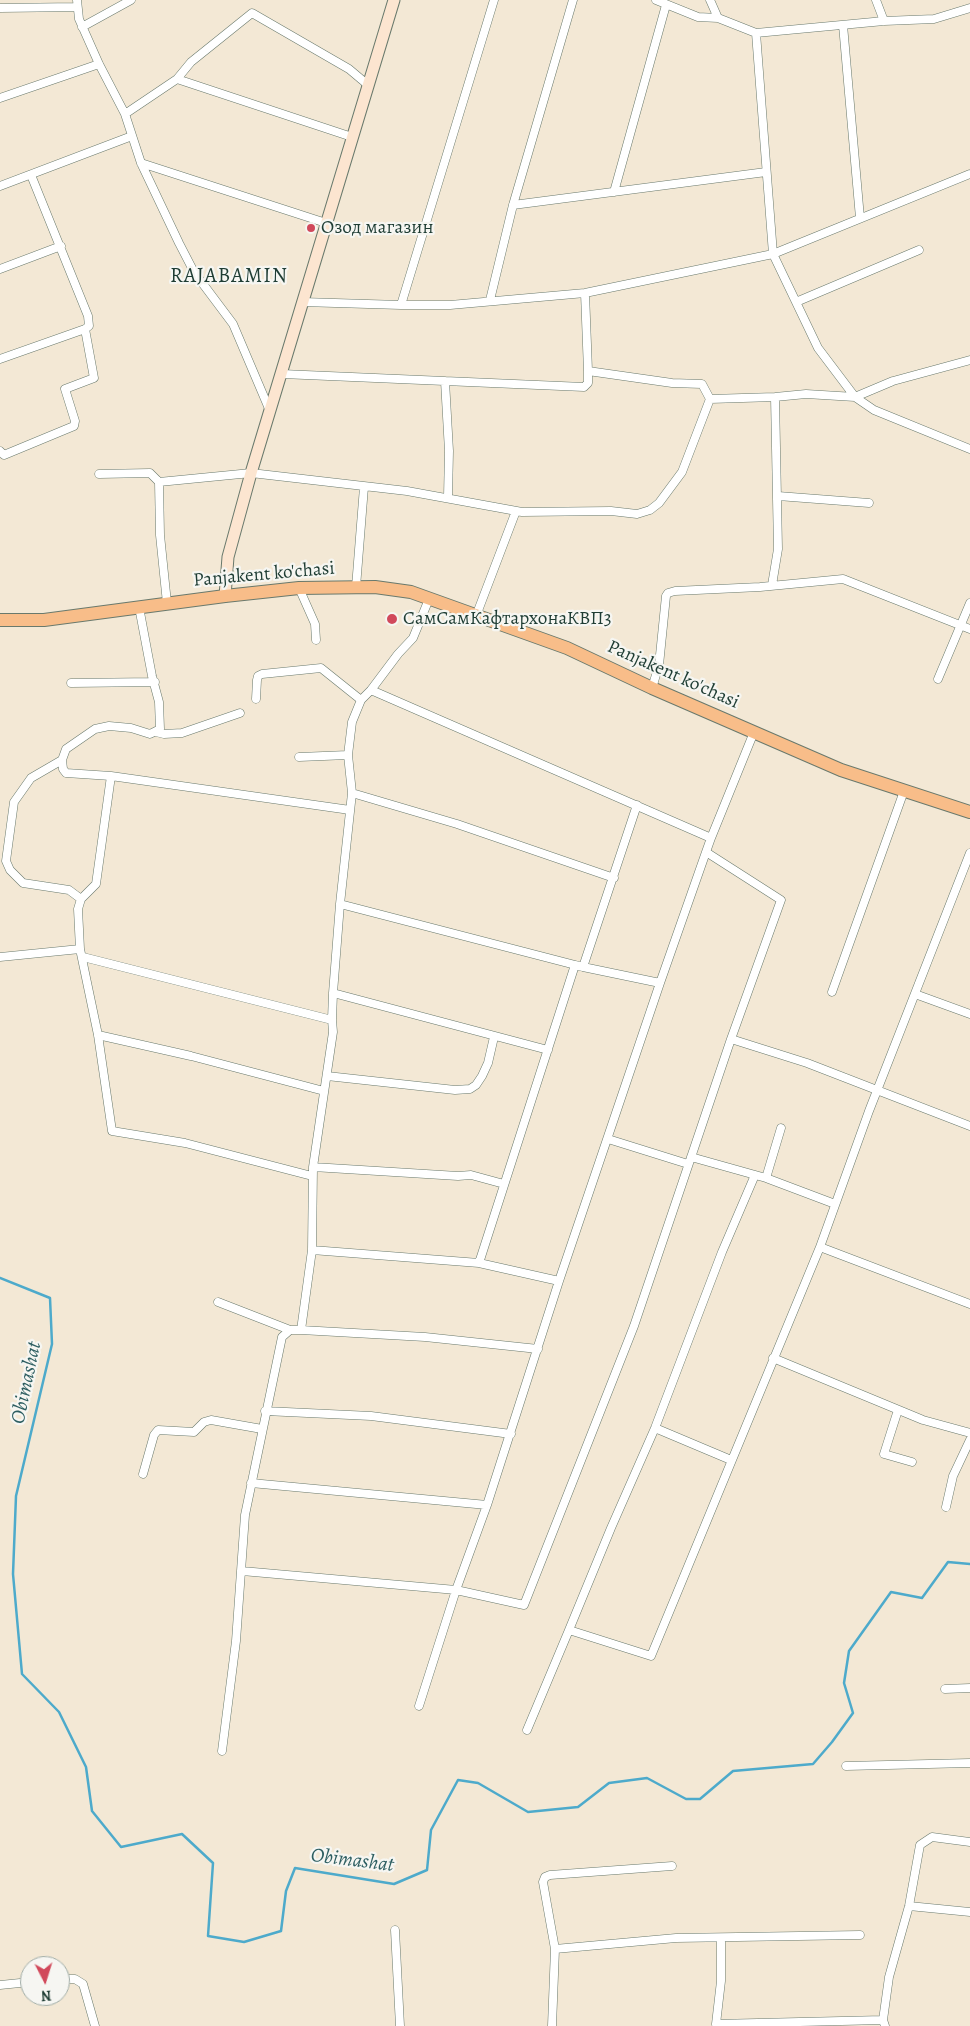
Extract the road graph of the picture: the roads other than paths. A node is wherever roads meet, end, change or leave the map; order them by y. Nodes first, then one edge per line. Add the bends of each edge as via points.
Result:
1 (131, 0) edge
2 (394, 0) edge
3 (494, 0) edge
4 (574, 0) edge
5 (656, 0) edge
6 (710, 0) edge
7 (876, 0) edge
8 (77, 3) edge
9 (666, 4) junction
10 (0, 8) edge
11 (970, 8) edge
12 (718, 18) junction
13 (884, 21) junction
14 (843, 25) junction
15 (82, 27) junction
16 (756, 33) junction
17 (99, 64) junction
18 (177, 80) junction
19 (368, 85) junction
20 (0, 98) edge
21 (125, 114) junction
22 (132, 136) junction
23 (352, 137) junction
24 (141, 163) junction
25 (766, 172) junction
26 (970, 174) edge
27 (31, 175) junction
28 (0, 186) edge
29 (614, 192) junction
30 (513, 205) junction
31 (860, 218) junction
32 (326, 223) junction
33 (61, 246) junction
34 (919, 250) dead end
35 (773, 254) junction
36 (0, 269) edge
37 (585, 293) junction
38 (490, 300) junction
39 (302, 302) junction
40 (796, 302) junction
41 (401, 305) junction
42 (85, 329) junction
43 (0, 359) edge
44 (970, 360) edge
45 (588, 371) junction
46 (282, 374) junction
47 (445, 381) junction
48 (855, 396) junction
49 (775, 397) junction
50 (710, 399) junction
51 (270, 411) junction
52 (970, 449) edge
53 (0, 452) edge
54 (251, 472) junction
55 (99, 474) dead end
56 (159, 482) junction
57 (364, 487) junction
58 (778, 496) junction
59 (448, 497) junction
60 (869, 503) dead end
61 (516, 511) junction
62 (772, 585) junction
63 (356, 587) junction
64 (299, 588) junction
65 (225, 596) junction
66 (429, 599) junction
67 (167, 603) junction
68 (970, 603) edge
69 (139, 607) junction
70 (476, 616) junction
71 (0, 620) edge
72 (961, 625) junction
73 (970, 629) edge
74 (316, 640) dead end
75 (938, 679) dead end
76 (155, 682) junction
77 (71, 683) dead end
78 (652, 688) junction
79 (371, 690) junction
80 (256, 699) dead end
81 (360, 700) junction
82 (240, 712) dead end
83 (156, 732) junction
84 (754, 732) junction
85 (348, 754) junction
86 (299, 757) dead end
87 (62, 760) junction
88 (110, 776) junction
89 (904, 791) junction
90 (352, 793) junction
91 (637, 805) junction
92 (350, 810) junction
93 (970, 812) edge
94 (711, 838) junction
95 (706, 852) junction
96 (970, 853) edge
97 (3, 861) edge
98 (614, 878) junction
99 (81, 899) junction
100 (340, 904) junction
101 (80, 948) junction
102 (0, 957) edge
103 (83, 957) junction
104 (583, 967) junction
105 (660, 983) junction
106 (832, 992) dead end
107 (333, 993) junction
108 (915, 994) junction
109 (970, 1014) edge
110 (332, 1020) junction
111 (98, 1035) junction
112 (494, 1037) junction
113 (731, 1039) junction
114 (548, 1050) junction
115 (327, 1076) junction
116 (878, 1090) junction
117 (324, 1091) junction
118 (970, 1126) edge
119 (781, 1128) dead end
120 (608, 1139) junction
121 (689, 1160) junction
122 (313, 1167) junction
123 (755, 1175) junction
124 (312, 1176) junction
125 (766, 1178) junction
126 (504, 1184) junction
127 (835, 1204) junction
128 (820, 1247) junction
129 (312, 1250) junction
130 (479, 1263) junction
131 (560, 1281) junction
132 (218, 1302) dead end
133 (970, 1304) edge
134 (290, 1330) junction
135 (301, 1330) junction
136 (538, 1349) junction
137 (773, 1358) junction
138 (898, 1410) junction
139 (265, 1411) junction
140 (655, 1428) junction
141 (262, 1429) junction
142 (970, 1433) edge
143 (510, 1434) junction
144 (970, 1440) edge
145 (731, 1460) junction
146 (912, 1462) dead end
147 (143, 1474) dead end
148 (252, 1483) junction
149 (487, 1505) junction
150 (946, 1507) dead end
151 (242, 1570) junction
152 (456, 1590) junction
153 (569, 1630) junction
154 (970, 1688) edge
155 (945, 1689) dead end
156 (419, 1706) dead end
157 (527, 1730) dead end
158 (222, 1751) dead end
159 (970, 1762) edge
160 (846, 1766) dead end
161 (970, 1842) edge
162 (672, 1866) dead end
163 (909, 1906) junction
164 (970, 1912) edge
165 (395, 1930) dead end
166 (860, 1935) dead end
167 (721, 1939) junction
168 (554, 1949) junction
169 (70, 1979) edge
170 (20, 1983) edge
171 (0, 1985) edge
172 (884, 2023) edge
173 (95, 2026) edge
174 (400, 2026) edge
175 (552, 2026) edge

1 - 15 street
2 - 19 main road
3 - 41 street
4 - 30 street
5 - 9 street
6 - 12 street
7 - 13 street
8 - 10 street
8 - 15 street
9 - 12 street via 698,17
9 - 29 street
11 - 13 street via 934,19
12 - 16 street
13 - 14 street
14 - 16 street
14 - 31 street
15 - 17 street
16 - 25 street
17 - 20 street
17 - 21 street
18 - 19 street via 191,62 252,14 349,69
18 - 21 street
18 - 23 street
19 - 23 main road
21 - 22 street
22 - 24 street
22 - 27 street
23 - 32 main road
24 - 32 street
24 - 51 street via 194,272 233,324
25 - 29 street
25 - 35 street
26 - 31 street
27 - 28 street
27 - 33 street
29 - 30 street
30 - 38 street
31 - 35 street
32 - 39 main road
33 - 36 street
33 - 42 street via 88,316 89,326
34 - 40 street
35 - 37 street
35 - 40 street
37 - 38 street
37 - 45 street
38 - 41 street via 450,305
39 - 41 street
39 - 46 main road
40 - 48 street via 818,348
42 - 43 street
42 - 53 street via 94,378 65,389 74,426 4,455
44 - 48 street via 893,381
45 - 47 street via 588,383 584,387
45 - 50 street via 702,384
46 - 47 street
46 - 51 main road
47 - 59 street
48 - 49 street via 806,394
48 - 52 street via 874,410
49 - 50 street
49 - 58 street
50 - 61 street via 682,472 650,510 637,514 611,510
51 - 54 main road
54 - 56 street
54 - 57 street
54 - 65 main road via 228,557
55 - 56 street via 150,473
56 - 67 street
57 - 59 street
57 - 63 street
58 - 60 street
58 - 62 street via 778,549
59 - 61 street
61 - 70 street
62 - 72 street via 843,579
62 - 78 street via 668,593 659,665
63 - 64 main road, Panjakent ko'chasi
63 - 66 main road, Panjakent ko'chasi via 394,589
64 - 65 main road, Panjakent ko'chasi
64 - 74 street via 315,624
65 - 67 main road, Panjakent ko'chasi
66 - 70 main road, Panjakent ko'chasi
66 - 79 street via 413,638
67 - 69 main road, Panjakent ko'chasi
68 - 72 street
69 - 71 main road, Panjakent ko'chasi via 44,620
69 - 76 street
70 - 78 main road, Panjakent ko'chasi via 567,648
72 - 73 street
72 - 75 street
76 - 77 street
76 - 83 street via 161,726
78 - 84 main road, Panjakent ko'chasi
79 - 81 street
79 - 91 street
80 - 81 street via 257,680 262,674 321,668
81 - 85 street via 352,722
82 - 83 street via 182,733
83 - 87 street via 150,734 109,726 95,729 66,749
84 - 89 main road, Panjakent ko'chasi via 841,770
84 - 94 street
85 - 86 street
85 - 90 street
87 - 88 street via 66,773
87 - 97 street via 31,778 14,802
88 - 92 street
88 - 99 street via 96,884
89 - 93 main road, Panjakent ko'chasi
89 - 106 street
90 - 92 street
90 - 98 street via 457,824
91 - 94 street
91 - 98 street
92 - 100 street
94 - 95 street
95 - 105 street
95 - 113 street via 781,900
96 - 108 street
97 - 99 street via 23,883 69,890
98 - 104 street
99 - 101 street via 78,909
100 - 104 street
100 - 107 street
101 - 102 street
101 - 103 street
103 - 110 street
103 - 111 street
104 - 105 street
104 - 114 street via 575,965
105 - 120 street
107 - 110 street
107 - 112 street
108 - 109 street
108 - 116 street
110 - 115 street via 334,1032
111 - 117 street
111 - 124 street via 112,1131 185,1142
112 - 114 street
112 - 115 street via 482,1076 470,1089
113 - 116 street
113 - 121 street
114 - 126 street
115 - 117 street
116 - 118 street
116 - 127 street
117 - 122 street
119 - 125 street
120 - 121 street
120 - 131 street
121 - 123 street
121 - 152 street via 634,1326 524,1605
122 - 124 street
122 - 126 street via 458,1176 471,1174
123 - 125 street
123 - 140 street
124 - 129 street
125 - 127 street
126 - 130 street
127 - 128 street
128 - 133 street
128 - 137 street
129 - 130 street
129 - 135 street
130 - 131 street
131 - 136 street
132 - 134 street
134 - 135 street
134 - 139 street via 282,1337
135 - 136 street via 425,1337
136 - 143 street
137 - 138 street
137 - 145 street
138 - 142 street
138 - 146 street via 884,1454
139 - 141 street
139 - 143 street via 371,1416
140 - 145 street
140 - 153 street
141 - 147 street via 211,1420 194,1432 158,1430
141 - 148 street
143 - 149 street
144 - 150 street via 953,1476
145 - 153 street via 651,1656
148 - 149 street
148 - 151 street via 245,1515
149 - 152 street
151 - 152 street
151 - 158 street
152 - 156 street
153 - 157 street
154 - 155 street
159 - 160 street
161 - 163 street via 932,1837 920,1845
162 - 168 street via 545,1877 543,1882
163 - 164 street
163 - 172 street via 889,1977
165 - 174 street
166 - 167 street
167 - 168 street via 676,1938
167 - 172 street via 716,2024
168 - 175 street
169 - 173 street via 83,1984
170 - 171 street

